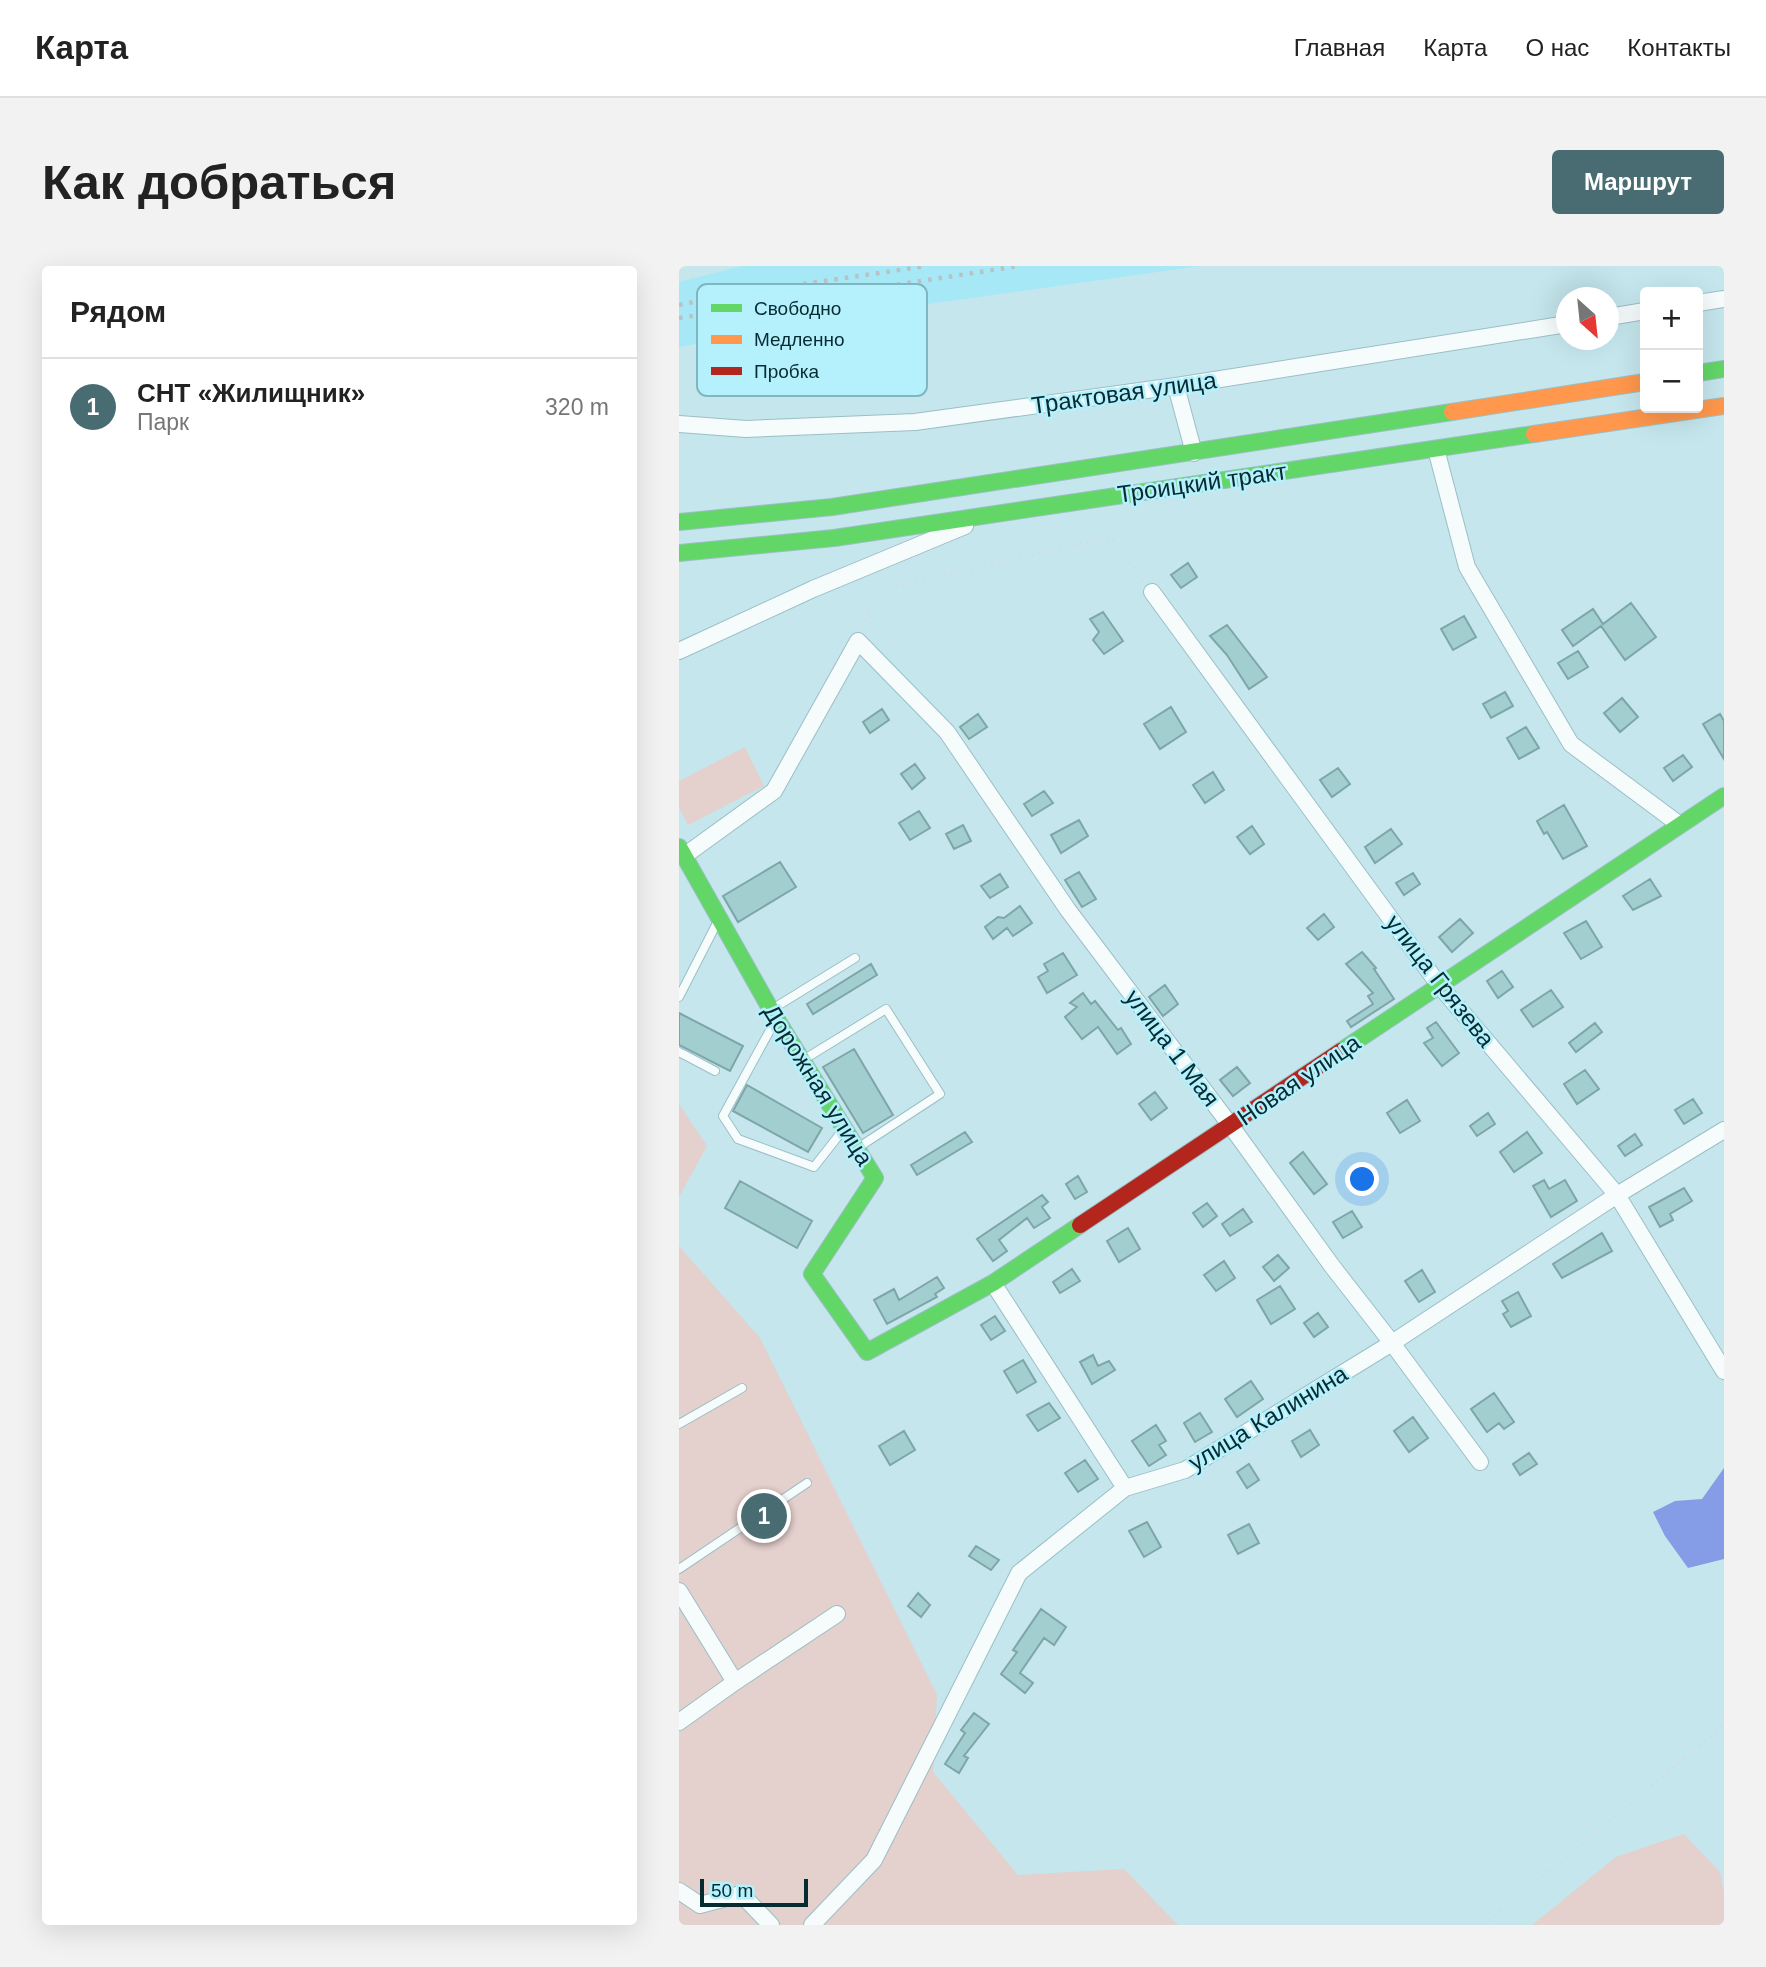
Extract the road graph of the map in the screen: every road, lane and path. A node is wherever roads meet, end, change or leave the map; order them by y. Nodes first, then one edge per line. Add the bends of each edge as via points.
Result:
1 (679, 270) edge
2 (695, 279) dead end
3 (1724, 299) edge
4 (1703, 302) edge
5 (1640, 312) edge
6 (1619, 315) edge
7 (1556, 326) edge
8 (1724, 369) edge
9 (1703, 372) edge
10 (1640, 383) edge
11 (1176, 386) junction
12 (1724, 406) edge
13 (679, 424) edge
14 (1436, 449) junction
15 (1194, 453) junction
16 (996, 513) junction
17 (679, 522) edge
18 (679, 553) edge
19 (1151, 592) joint
20 (858, 642) junction
21 (679, 651) edge
22 (1724, 796) edge
23 (1680, 825) junction
24 (682, 852) edge
25 (719, 918) junction
26 (855, 958) dead end
27 (1439, 985) junction
28 (679, 997) edge
29 (774, 1014) junction
30 (679, 1052) edge
31 (802, 1060) junction
32 (716, 1071) dead end
33 (1231, 1126) junction
34 (844, 1128) junction
35 (1724, 1130) edge
36 (857, 1148) junction
37 (1617, 1195) junction
38 (993, 1283) junction
39 (1392, 1343) junction
40 (867, 1352) joint
41 (1724, 1371) edge
42 (742, 1388) dead end
43 (679, 1424) edge
44 (1480, 1462) dead end
45 (807, 1483) dead end
46 (1125, 1489) junction
47 (679, 1569) edge
48 (679, 1591) edge
49 (837, 1614) dead end
50 (735, 1682) junction
51 (679, 1722) edge
52 (1724, 1725) edge
53 (679, 1891) edge
54 (771, 1925) edge
55 (812, 1925) edge
56 (1484, 1925) edge

1 - 2 path
3 - 4 street
5 - 6 street
7 - 11 street, Трактовая улица
8 - 9 main road
10 - 15 main road, Троицкий тракт
11 - 13 street, Трактовая улица via 915,422 746,429
11 - 15 street
12 - 14 main road, Троицкий тракт
14 - 16 main road, Троицкий тракт
14 - 23 street via 1467,567 1571,744
15 - 17 main road, Троицкий тракт via 832,507
16 - 18 main road, Троицкий тракт via 834,538
16 - 21 street
19 - 20 path via 1111,537 892,587 870,606
19 - 27 street, улица Грязева
20 - 24 street via 774,791
20 - 33 street, улица 1 Мая via 947,732 1068,910
22 - 23 main road, Новая улица
23 - 27 main road, Новая улица
24 - 25 main road, Дорожная улица
25 - 28 lane
25 - 29 main road, Дорожная улица
26 - 29 lane
27 - 33 main road, Новая улица
27 - 37 street, улица Грязева
29 - 31 main road, Дорожная улица
29 - 34 lane via 723,1116 739,1139 814,1167
30 - 32 lane
31 - 34 main road, Дорожная улица
31 - 36 lane via 886,1009 940,1094
33 - 38 main road, Новая улица
33 - 39 street, улица 1 Мая
34 - 36 main road, Дорожная улица
35 - 37 street, улица Калинина
36 - 40 main road, Дорожная улица via 875,1178 812,1274
37 - 39 street, улица Калинина
37 - 41 street, улица Грязева
38 - 40 main road, Новая улица
38 - 46 street
39 - 44 street, улица 1 Мая
39 - 46 street, улица Калинина via 1185,1471
42 - 43 lane
45 - 47 lane
46 - 55 street, улица Калинина via 1019,1573 874,1860
48 - 50 street
49 - 50 street
50 - 51 street
52 - 56 path
53 - 54 street via 700,1905 741,1894

